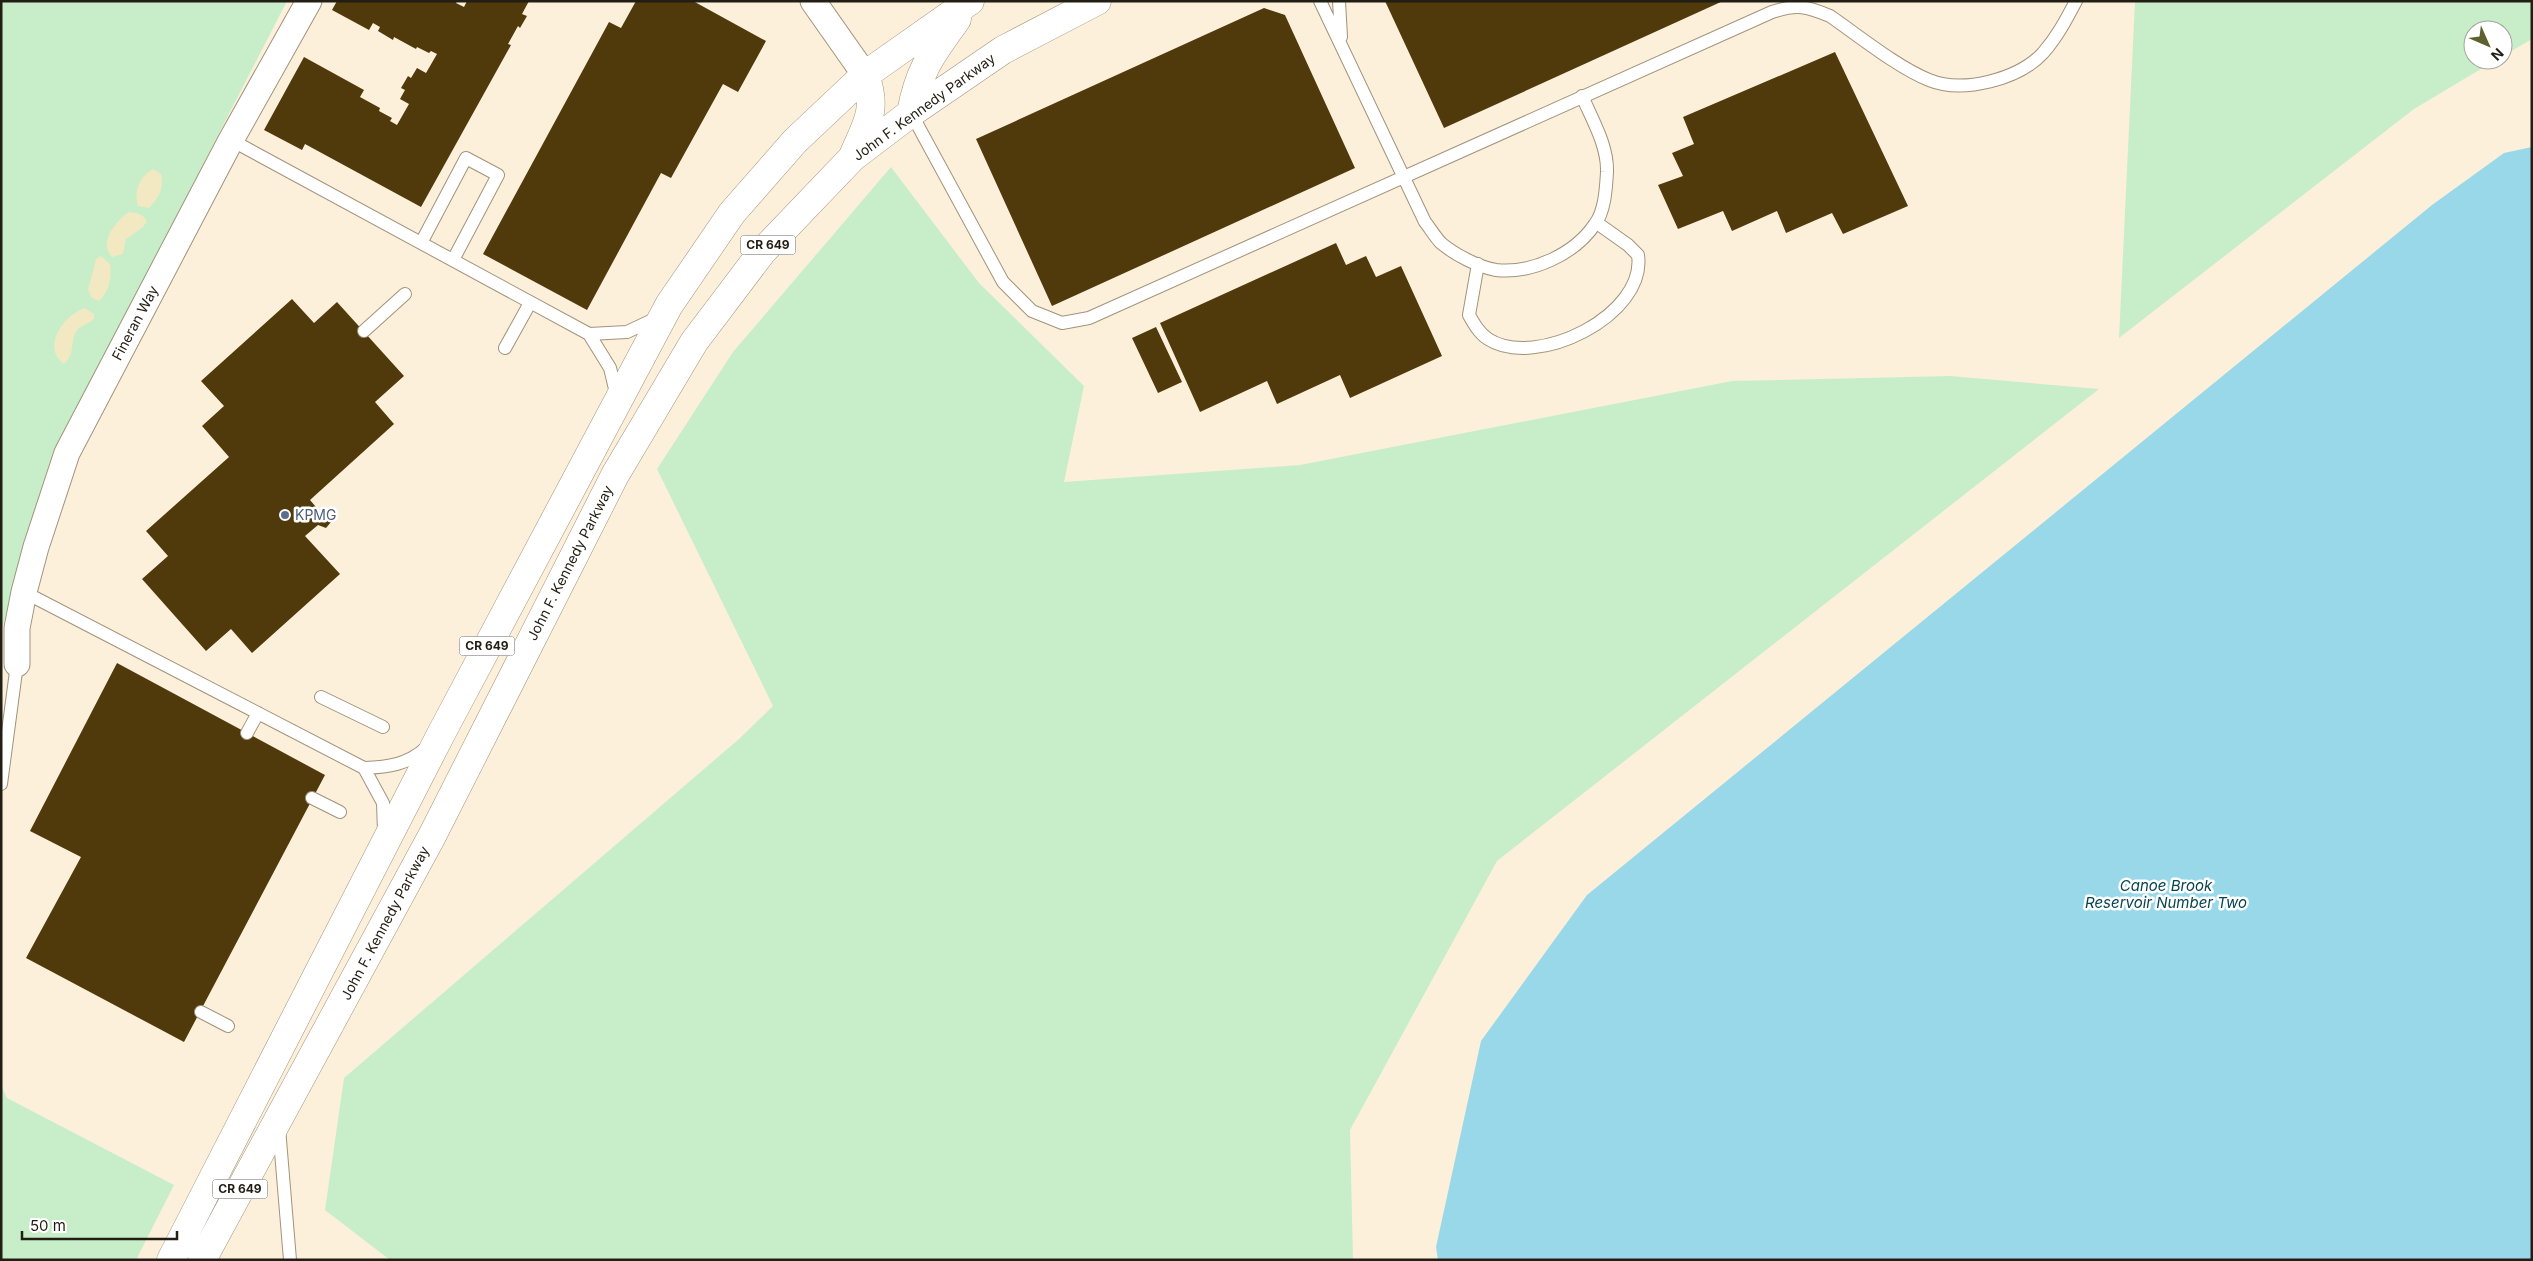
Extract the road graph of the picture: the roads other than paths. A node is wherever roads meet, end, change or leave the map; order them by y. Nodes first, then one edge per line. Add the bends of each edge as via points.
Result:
1 (309, 1) edge
2 (813, 1) edge
3 (970, 1) edge
4 (1097, 1) edge
5 (1320, 1) edge
6 (1339, 1) edge
7 (2076, 1) edge
8 (1341, 45) junction
9 (865, 75) junction
10 (1582, 96) junction
11 (910, 113) junction
12 (231, 140) junction
13 (853, 157) junction
14 (1404, 176) junction
15 (1596, 223) junction
16 (421, 243) junction
17 (452, 260) junction
18 (1478, 264) junction
19 (405, 294) dead end
20 (530, 302) junction
21 (664, 315) junction
22 (364, 331) dead end
23 (589, 334) junction
24 (505, 348) dead end
25 (617, 401) junction
26 (24, 592) junction
27 (17, 664) joint
28 (321, 697) dead end
29 (258, 713) junction
30 (383, 727) dead end
31 (247, 733) dead end
32 (441, 734) junction
33 (364, 768) junction
34 (1, 784) edge
35 (312, 798) dead end
36 (340, 812) dead end
37 (383, 847) junction
38 (201, 1012) dead end
39 (228, 1026) dead end
40 (278, 1118) junction
41 (171, 1260) edge
42 (202, 1260) edge
43 (290, 1260) edge

1 - 12 street, Fineran Way
2 - 9 street
3 - 9 main road, CR 649
3 - 11 main road via 923,69
4 - 11 main road, John F. Kennedy Parkway / CR 649 via 1003,50
5 - 8 lane
6 - 8 lane
7 - 10 lane via 2061,30 2042,54 2018,71 1988,82 1959,86 1930,81 1830,16 1801,5 1772,12
8 - 14 lane
9 - 13 main road via 871,90 871,113
9 - 21 main road, CR 649 via 795,140 732,213
10 - 14 lane
10 - 15 lane via 1602,144 1607,170 1605,197
11 - 13 main road, John F. Kennedy Parkway / CR 649
11 - 14 lane via 1003,282 1032,310 1062,323 1089,318
12 - 16 lane
12 - 26 street, Fineran Way via 67,453
13 - 40 main road, John F. Kennedy Parkway / CR 649 via 762,252 694,342 615,475 432,836
14 - 18 lane via 1425,222 1440,242
15 - 18 lane via 1558,258 1509,270 1494,270
15 - 18 lane via 1628,244 1638,255 1638,275 1630,294 1612,311 1593,327 1566,339 1526,347 1489,340 1468,315
16 - 17 lane
16 - 17 lane via 466,158 498,175
17 - 20 lane
19 - 22 lane
20 - 23 lane
20 - 24 lane
21 - 23 lane via 627,332
21 - 25 main road, CR 649
23 - 25 lane via 610,368
25 - 32 main road, CR 649
26 - 27 street, Fineran Way via 17,628
26 - 29 lane
27 - 34 lane
28 - 30 lane
29 - 31 lane
29 - 33 lane
32 - 33 lane via 417,756 405,762 389,767
32 - 37 main road, CR 649
33 - 37 lane via 383,803
35 - 36 lane
37 - 41 main road, CR 649
38 - 39 lane
40 - 42 main road, John F. Kennedy Parkway / CR 649
40 - 43 lane

